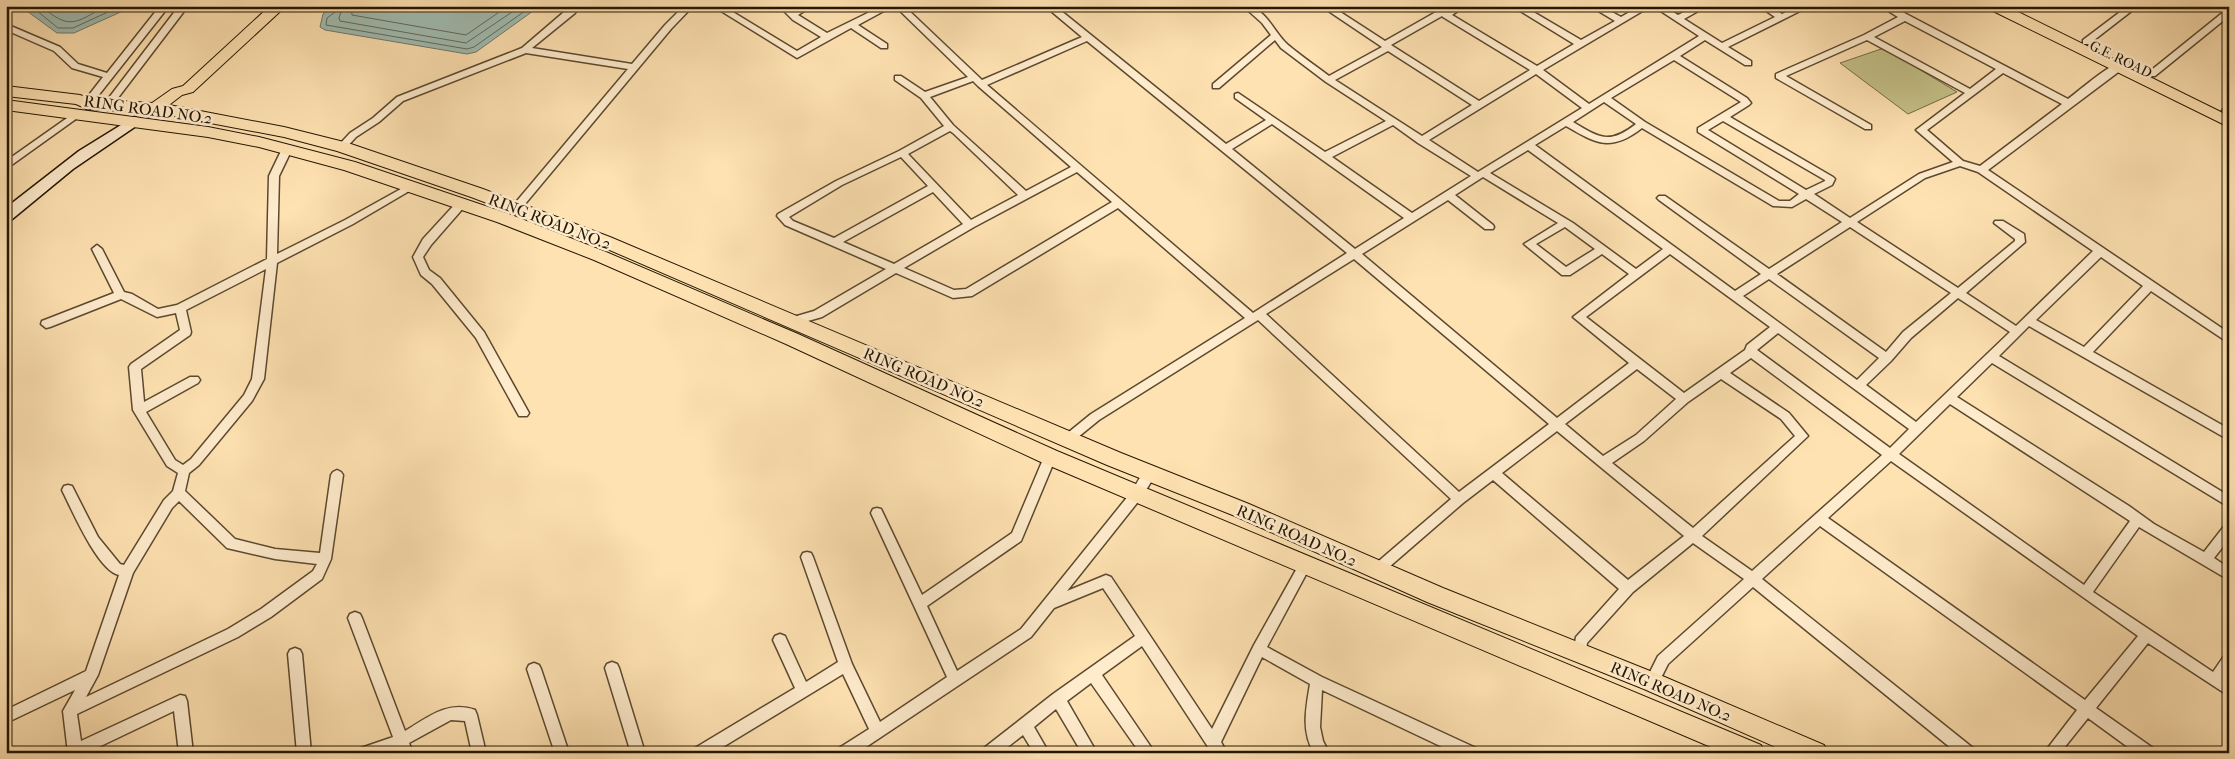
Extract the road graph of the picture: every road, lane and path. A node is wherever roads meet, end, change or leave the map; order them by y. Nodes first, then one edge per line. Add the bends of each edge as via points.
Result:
1 (165, 6) edge
2 (184, 6) edge
3 (268, 6) edge
4 (279, 6) edge
5 (575, 6) edge
6 (689, 6) edge
7 (717, 6) edge
8 (783, 6) edge
9 (808, 6) edge
10 (889, 6) edge
11 (899, 6) edge
12 (1049, 6) edge
13 (1246, 6) edge
14 (1324, 6) edge
15 (1432, 6) edge
16 (1461, 6) edge
17 (1516, 6) edge
18 (1594, 6) edge
19 (1647, 6) edge
20 (1657, 6) edge
21 (1763, 6) edge
22 (1806, 6) edge
23 (1884, 6) edge
24 (1994, 6) edge
25 (2014, 6) edge
26 (2120, 6) edge
27 (1701, 7) edge
28 (2131, 8) edge
29 (2229, 12) edge
30 (793, 14) junction
31 (1444, 14) junction
32 (1781, 17) junction
33 (1905, 17) junction
34 (1677, 19) junction
35 (1621, 21) junction
36 (851, 24) junction
37 (6, 27) edge
38 (1276, 35) junction
39 (827, 37) junction
40 (1704, 37) junction
41 (1867, 37) junction
42 (1087, 38) junction
43 (2086, 42) junction
44 (1581, 44) junction
45 (884, 46) dead end
46 (1386, 46) junction
47 (1722, 46) junction
48 (524, 50) junction
49 (1674, 56) junction
50 (1748, 63) dead end
51 (2121, 64) junction
52 (635, 68) junction
53 (2002, 69) junction
54 (1537, 70) junction
55 (2152, 74) junction
56 (109, 76) junction
57 (898, 78) dead end
58 (1329, 80) junction
59 (977, 81) junction
60 (1216, 86) dead end
61 (6, 91) edge
62 (177, 92) junction
63 (1971, 93) junction
64 (924, 96) junction
65 (1238, 96) dead end
66 (1604, 98) junction
67 (2068, 103) junction
68 (6, 105) edge
69 (108, 105) junction
70 (1480, 106) junction
71 (82, 108) junction
72 (156, 108) junction
73 (1589, 108) junction
74 (2228, 113) edge
75 (1723, 117) junction
76 (1272, 120) junction
77 (134, 121) junction
78 (1392, 122) junction
79 (1566, 122) junction
80 (1642, 124) junction
81 (950, 127) junction
82 (1868, 127) dead end
83 (1422, 141) junction
84 (1528, 145) junction
85 (342, 147) junction
86 (1225, 149) junction
87 (287, 150) junction
88 (902, 154) junction
89 (1324, 157) junction
90 (1960, 162) junction
91 (6, 166) edge
92 (1077, 168) junction
93 (1981, 170) junction
94 (1481, 174) junction
95 (411, 187) junction
96 (934, 187) junction
97 (1806, 194) junction
98 (1448, 195) junction
99 (1025, 196) junction
100 (1662, 198) dead end
101 (1118, 203) junction
102 (461, 204) junction
103 (516, 208) junction
104 (6, 216) edge
105 (1412, 218) junction
106 (1850, 223) junction
107 (1999, 223) dead end
108 (1565, 224) junction
109 (970, 225) junction
110 (1489, 227) dead end
111 (836, 242) junction
112 (97, 249) dead end
113 (1602, 249) junction
114 (1670, 249) junction
115 (2100, 251) junction
116 (1355, 254) junction
117 (272, 262) junction
118 (895, 269) junction
119 (1636, 274) junction
120 (1771, 275) junction
121 (2150, 285) junction
122 (1958, 293) junction
123 (120, 295) junction
124 (1735, 296) junction
125 (180, 308) junction
126 (1256, 316) junction
127 (794, 321) junction
128 (2029, 321) junction
129 (46, 324) dead end
130 (1778, 328) junction
131 (2018, 332) junction
132 (2229, 339) edge
133 (1751, 352) junction
134 (2086, 352) junction
135 (1991, 357) junction
136 (1887, 358) junction
137 (1637, 363) junction
138 (1723, 374) junction
139 (194, 380) dead end
140 (1858, 386) junction
141 (1949, 398) junction
142 (1684, 399) junction
143 (139, 410) junction
144 (523, 413) dead end
145 (1557, 424) junction
146 (1917, 429) junction
147 (2227, 430) edge
148 (1068, 439) junction
149 (1890, 454) junction
150 (1050, 457) junction
151 (1603, 463) junction
152 (184, 471) junction
153 (1494, 473) junction
154 (1150, 474) junction
155 (337, 475) dead end
156 (68, 490) dead end
157 (179, 493) junction
158 (1137, 494) junction
159 (1459, 500) junction
160 (2229, 502) edge
161 (877, 513) dead end
162 (1820, 519) junction
163 (2137, 520) junction
164 (2229, 529) edge
165 (1693, 536) junction
166 (807, 557) dead end
167 (325, 559) junction
168 (2206, 559) junction
169 (1305, 565) junction
170 (1377, 570) junction
171 (127, 571) junction
172 (2229, 575) edge
173 (1753, 580) junction
174 (1628, 588) junction
175 (2085, 593) junction
176 (920, 604) junction
177 (1050, 604) junction
178 (355, 618) dead end
179 (2147, 635) junction
180 (1143, 638) junction
181 (780, 640) dead end
182 (1259, 649) junction
183 (295, 654) dead end
184 (1580, 654) junction
185 (2229, 660) edge
186 (846, 665) junction
187 (612, 668) dead end
188 (534, 669) dead end
189 (1093, 674) junction
190 (91, 675) junction
191 (956, 680) junction
192 (2215, 680) junction
193 (1317, 681) junction
194 (1652, 682) junction
195 (2229, 690) edge
196 (804, 691) junction
197 (1058, 699) junction
198 (2086, 709) junction
199 (70, 711) junction
200 (6, 717) edge
201 (1025, 725) junction
202 (877, 731) junction
203 (404, 746) edge
204 (1216, 748) edge
205 (1722, 748) edge
206 (75, 752) edge
207 (186, 753) edge
208 (304, 753) edge
209 (366, 753) edge
210 (479, 753) edge
211 (562, 753) edge
212 (638, 753) edge
213 (700, 753) edge
214 (844, 753) edge
215 (989, 753) edge
216 (1042, 753) edge
217 (1090, 753) edge
218 (1148, 753) edge
219 (1322, 753) edge
220 (1471, 753) edge
221 (1753, 753) edge
222 (1816, 753) edge
223 (1968, 753) edge
224 (2052, 753) edge
225 (2148, 753) edge

1 - 56 street
2 - 69 street
3 - 62 main road via 178,86
4 - 62 main road via 188,89
5 - 48 street
6 - 52 street
7 - 39 street via 797,55
8 - 30 street
9 - 30 street
10 - 36 street
11 - 59 street
12 - 42 street
13 - 38 street
14 - 46 street
15 - 31 street
16 - 31 street
17 - 44 street
18 - 35 street
19 - 35 street
20 - 34 street
21 - 32 street
22 - 32 street
23 - 33 street
24 - 51 main road
25 - 43 main road, G.E. ROAD
26 - 28 street
27 - 34 street
28 - 43 street
29 - 55 street
30 - 39 street
31 - 46 street
31 - 54 street
32 - 47 street
33 - 41 street
33 - 53 street
34 - 40 street
35 - 44 street
36 - 39 street
36 - 45 street
37 - 56 street via 57,49 75,66
38 - 58 street via 1284,46
38 - 60 street
40 - 47 street
40 - 49 street
41 - 63 street
41 - 82 street via 1780,76
42 - 59 street
42 - 86 street
43 - 51 main road, G.E. ROAD
44 - 54 street
46 - 58 street
46 - 70 street
47 - 50 street
48 - 52 street
48 - 85 street via 400,99
49 - 66 street
49 - 75 street via 1744,100 1746,103
51 - 55 main road, G.E. ROAD
51 - 67 street
51 - 74 main road
52 - 103 street
53 - 63 street
53 - 67 street
54 - 70 street
54 - 73 street
55 - 74 main road, G.E. ROAD
56 - 71 street
57 - 64 street
58 - 78 street
59 - 64 street
59 - 92 street
61 - 71 main road, RING ROAD NO.2 via 80,100
62 - 72 main road
63 - 90 street via 1921,130
64 - 81 street
65 - 76 street
66 - 73 street
66 - 80 street
67 - 93 street
68 - 71 main road, RING ROAD NO.2
69 - 71 main road, RING ROAD NO.2
69 - 72 main road, RING ROAD NO.2
70 - 83 street
71 - 77 main road, RING ROAD NO.2
71 - 91 street
72 - 77 main road
72 - 85 main road, RING ROAD NO.2 via 284,132
73 - 79 street
75 - 97 street via 1701,130
75 - 97 street via 1830,179 1829,183
76 - 86 street
76 - 89 street
77 - 87 main road, RING ROAD NO.2 via 208,132
77 - 104 street via 68,165
78 - 83 street
78 - 89 street
79 - 80 street via 1606,142 1623,139
79 - 84 street
80 - 97 street via 1777,204 1792,204
81 - 88 street
81 - 99 street
83 - 94 street
84 - 94 street
84 - 114 street
85 - 103 main road, RING ROAD NO.2
86 - 116 street
87 - 95 main road, RING ROAD NO.2
87 - 117 street via 274,176
88 - 96 street
88 - 111 street via 839,183 782,216 789,223
89 - 105 street
90 - 93 street
90 - 106 street via 1922,176
92 - 99 street
92 - 101 street
93 - 115 street
94 - 98 street
94 - 108 street
95 - 102 main road, RING ROAD NO.2
95 - 117 street
96 - 109 street
96 - 111 street
97 - 106 street
98 - 105 street
98 - 110 street
99 - 109 street
100 - 120 street
101 - 118 street via 968,293 953,294
101 - 126 street
102 - 144 street via 418,257 425,272 480,336
102 - 150 main road, RING ROAD NO.2 via 618,264
103 - 127 main road, RING ROAD NO.2
105 - 116 street
106 - 120 street
106 - 122 street
107 - 122 street via 2020,237 2020,242
108 - 113 street
108 - 113 street via 1529,244 1566,272
109 - 118 street
111 - 118 street
112 - 123 street
113 - 119 street
114 - 119 street
114 - 124 street
115 - 121 street
115 - 128 street
116 - 126 street
116 - 145 street
117 - 125 street
117 - 152 street via 258,379 248,398
118 - 127 street via 818,314
119 - 137 street via 1578,317
120 - 124 street
120 - 136 street
121 - 132 street
121 - 134 street
122 - 131 street
122 - 136 street via 1907,335
123 - 125 street via 157,313
123 - 129 street
124 - 130 street
125 - 143 street via 186,332 135,367
126 - 148 street via 1095,417
126 - 159 street
127 - 148 main road, RING ROAD NO.2
128 - 131 street
128 - 134 street
130 - 133 street via 1751,348
130 - 140 street
131 - 135 street
133 - 138 street
133 - 149 street
134 - 147 street via 2129,380
135 - 141 street
135 - 160 street
136 - 140 street
137 - 142 street
137 - 145 street
138 - 142 street
138 - 165 street via 1785,416 1802,436
139 - 143 street
140 - 146 street
141 - 146 street
141 - 163 street
142 - 151 street via 1640,438
143 - 152 street via 171,463
145 - 151 street
145 - 153 street
146 - 149 street
148 - 154 main road, RING ROAD NO.2
149 - 162 street
149 - 175 street
150 - 158 main road, RING ROAD NO.2
150 - 176 street via 1017,537
151 - 165 street
152 - 157 street
153 - 159 street
153 - 174 street
154 - 158 street
154 - 170 main road, RING ROAD NO.2 via 1242,510
155 - 167 street
156 - 171 street via 94,541 116,569
157 - 167 street via 231,544 275,554
157 - 171 street via 168,504
158 - 169 main road, RING ROAD NO.2
158 - 177 street
159 - 170 street
161 - 176 street
162 - 173 street
162 - 198 street
163 - 168 street
163 - 175 street
164 - 168 street
165 - 173 street
165 - 174 street
166 - 186 street
167 - 199 street via 318,575 233,633
168 - 172 street
169 - 182 street
169 - 205 main road, RING ROAD NO.2
170 - 184 main road, RING ROAD NO.2
171 - 190 street
173 - 194 street via 1663,660
173 - 223 street
174 - 184 street via 1581,641
175 - 179 street
176 - 191 street
177 - 180 street via 1106,582
177 - 191 street via 1026,633
178 - 203 street
179 - 192 street
179 - 198 street
180 - 189 street
180 - 204 street
181 - 196 street
182 - 193 street
182 - 204 street
183 - 208 street
184 - 194 main road, RING ROAD NO.2
185 - 192 street
186 - 196 street
186 - 202 street
187 - 212 street
188 - 211 street
189 - 197 street
189 - 218 street
190 - 199 street
190 - 200 street
191 - 202 street
192 - 195 street
193 - 219 street via 1312,722 1316,744
193 - 220 street
194 - 222 main road, RING ROAD NO.2
196 - 213 street
197 - 201 street
197 - 217 street
198 - 224 street
198 - 225 street
199 - 206 street
201 - 215 street
201 - 216 street
202 - 214 street
203 - 209 street
203 - 210 street via 450,713 470,715
205 - 221 main road, RING ROAD NO.2
206 - 207 street via 180,701

